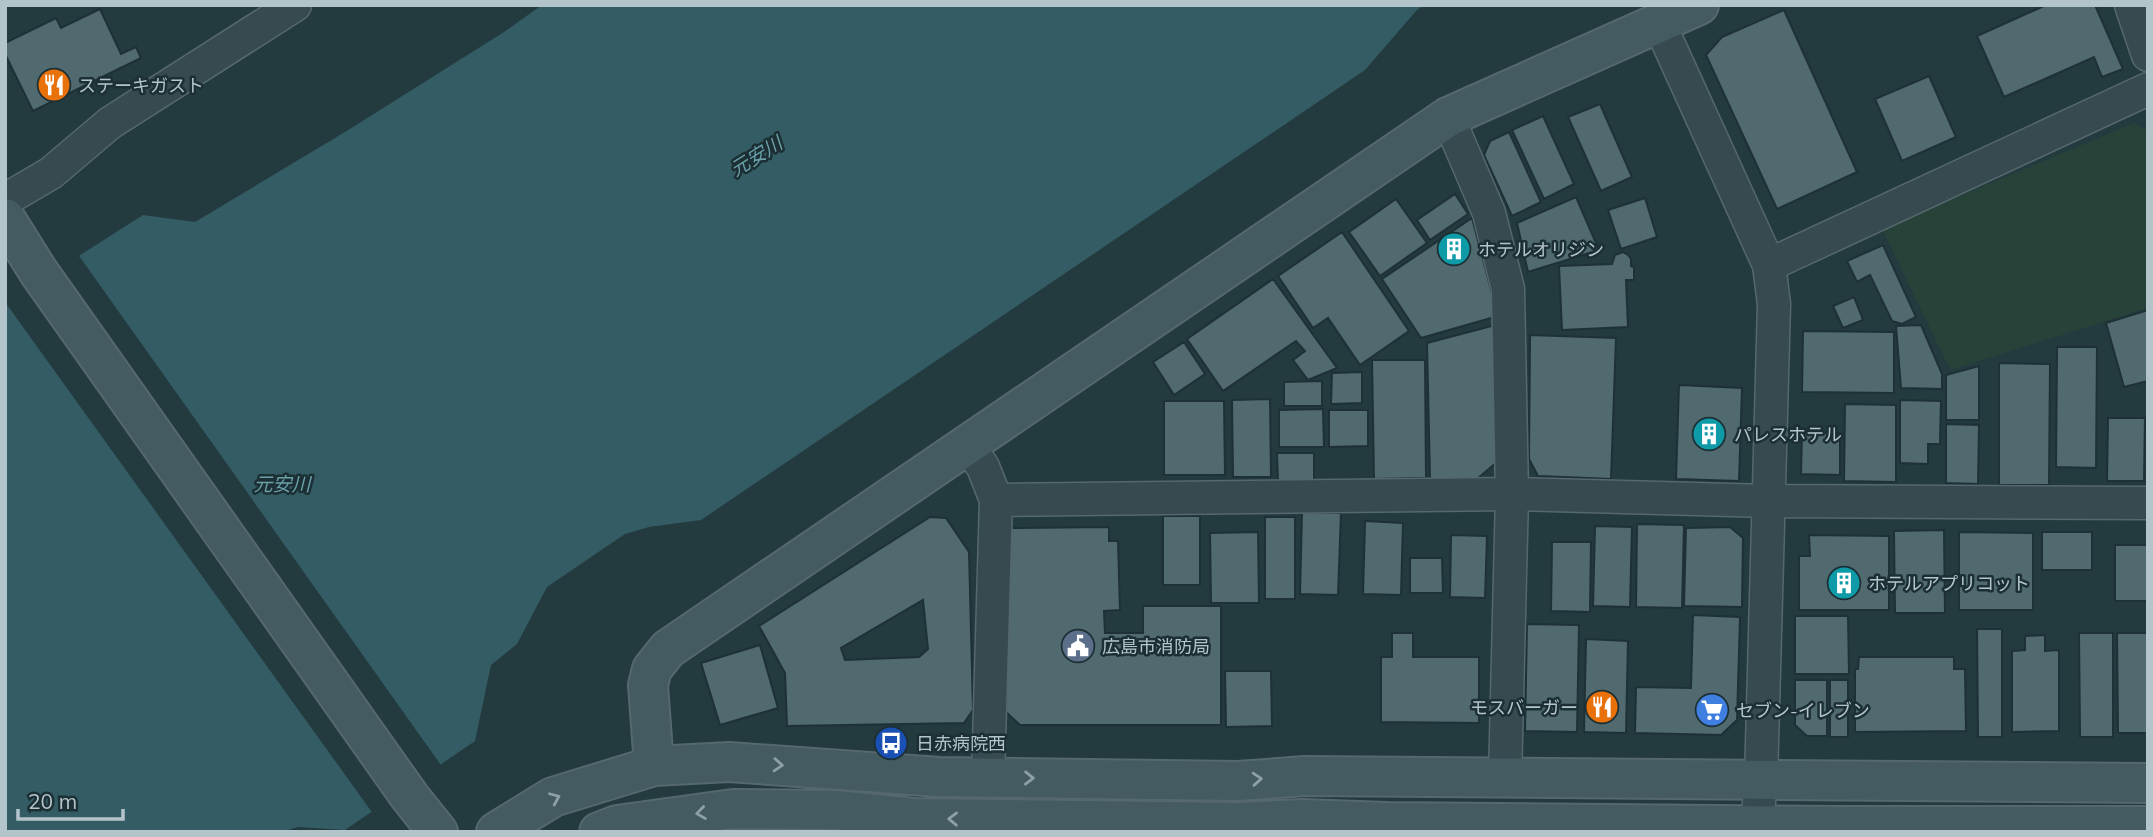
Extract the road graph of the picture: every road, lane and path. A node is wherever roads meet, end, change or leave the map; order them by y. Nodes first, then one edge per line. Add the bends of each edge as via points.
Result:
1 (1699, 5) edge
2 (2132, 5) edge
3 (281, 9) edge
4 (1659, 23) junction
5 (2148, 55) edge
6 (2148, 89) edge
7 (1448, 117) junction
8 (5, 200) edge
9 (5, 218) edge
10 (1769, 265) junction
11 (967, 444) junction
12 (1512, 494) junction
13 (996, 500) junction
14 (1767, 502) junction
15 (2148, 503) edge
16 (654, 766) junction
17 (1305, 776) junction
18 (988, 777) junction
19 (1505, 778) junction
20 (1760, 780) junction
21 (2148, 783) edge
22 (913, 825) edge
23 (1757, 825) junction
24 (1303, 826) edge
25 (2148, 826) edge
26 (1930, 829) edge
27 (438, 832) edge
28 (496, 832) edge
29 (599, 832) edge

1 - 4 street
2 - 5 street
3 - 8 street via 110,123 51,173
4 - 7 street
4 - 10 street
6 - 10 street
7 - 11 street
7 - 12 street via 1489,213 1508,289
9 - 27 street via 38,271
10 - 14 street via 1774,304
11 - 13 street via 983,467
11 - 16 street via 667,649 652,669 648,685
12 - 13 street
12 - 14 street
12 - 19 street
13 - 18 street
14 - 15 street
14 - 20 street
16 -> 18 street via 729,762
28 -> 16 street via 553,797
18 -> 17 street via 1238,780
17 - 19 street
17 - 24 street
19 - 20 street
20 - 21 street
20 - 23 street
24 -> 22 street via 1224,822
22 -> 29 street via 836,810 733,809 617,825
23 - 24 street via 1387,822
23 - 26 street
25 - 26 street

